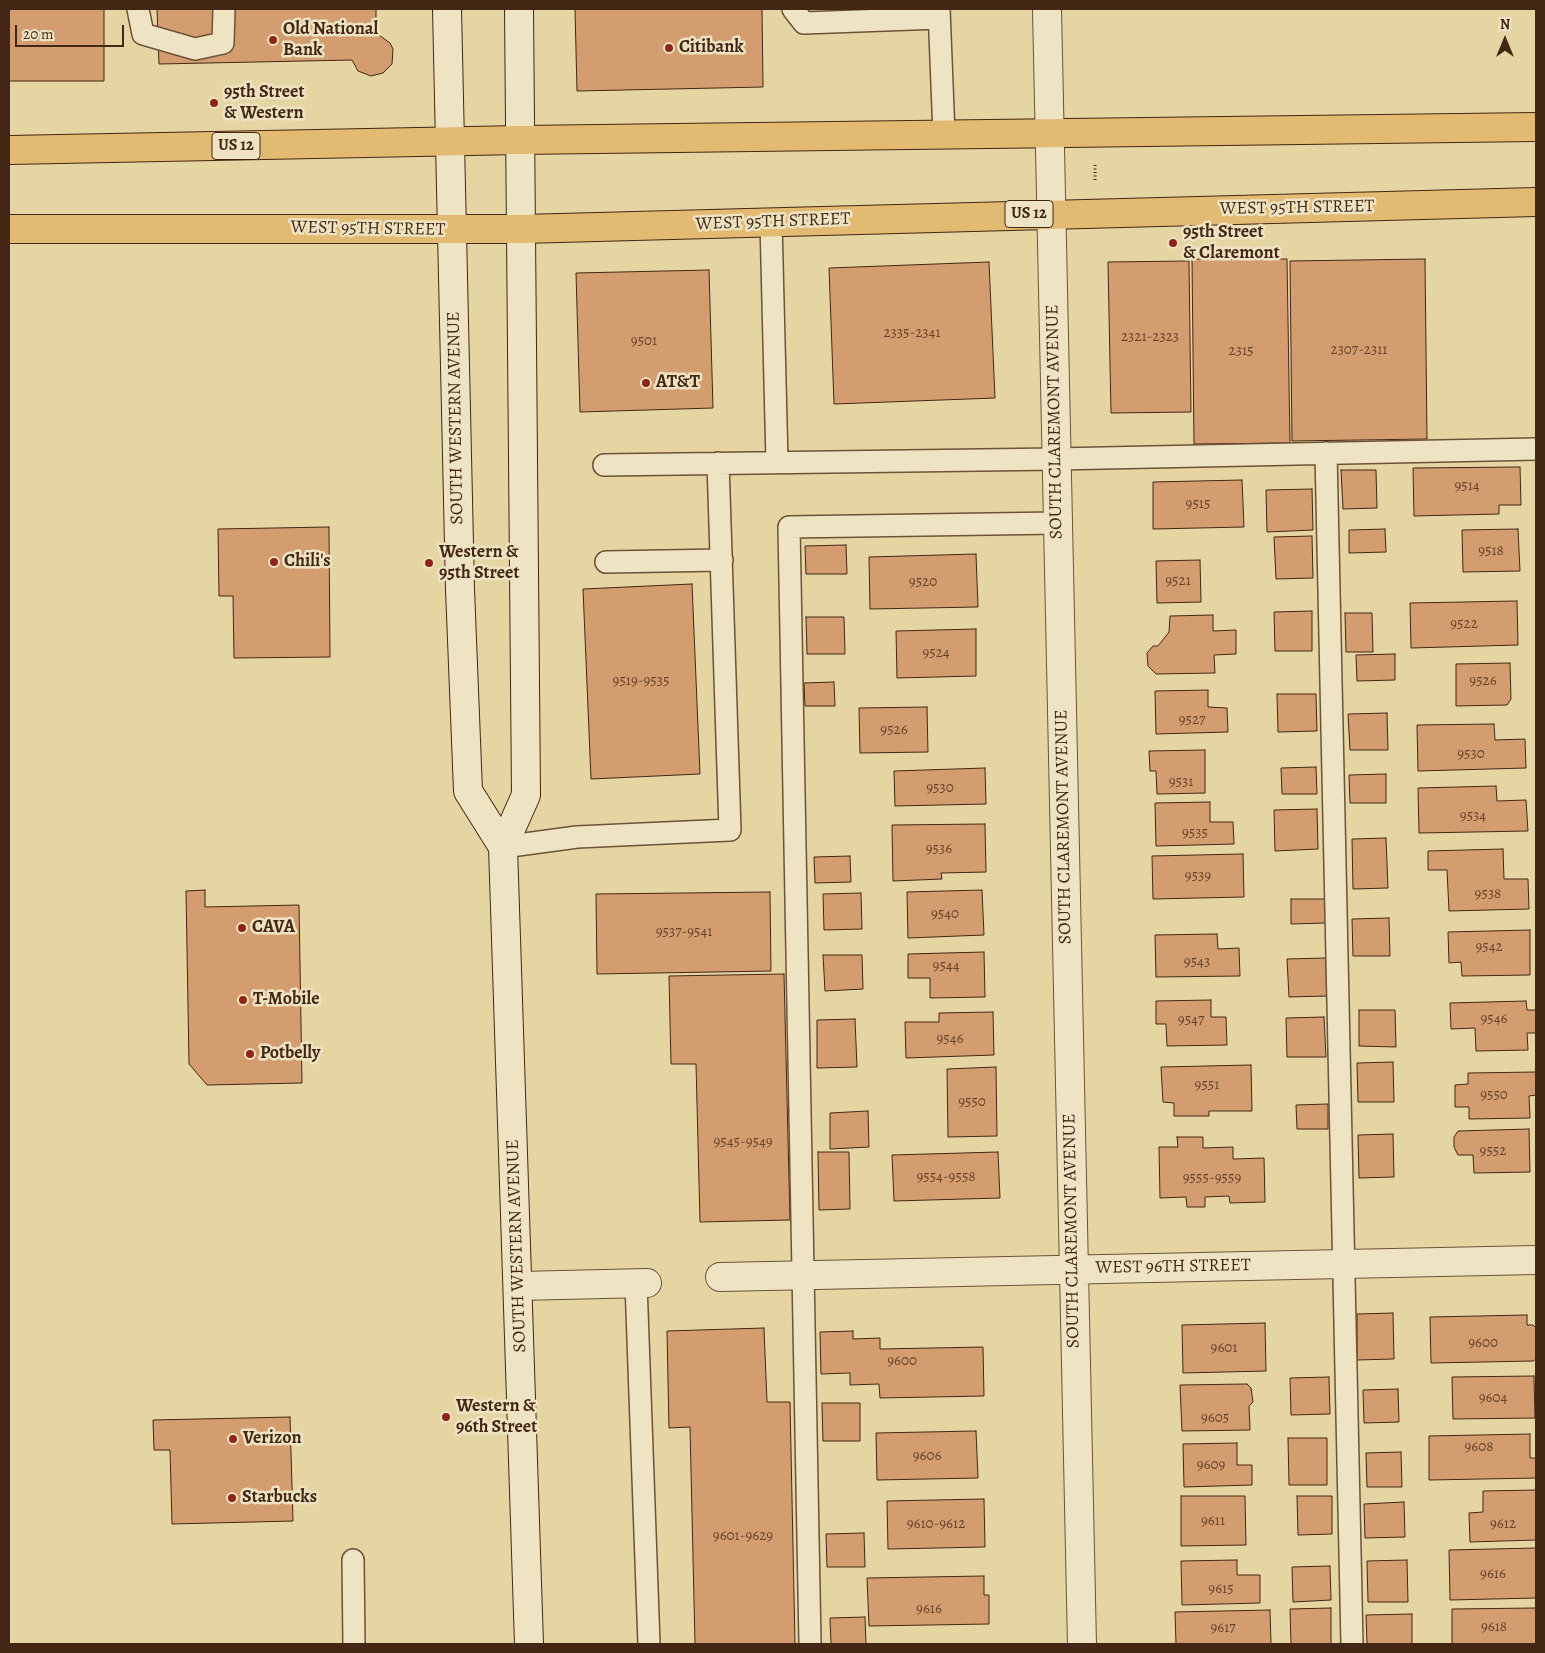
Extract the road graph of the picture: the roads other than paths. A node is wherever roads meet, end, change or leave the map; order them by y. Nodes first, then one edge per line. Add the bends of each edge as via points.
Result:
1 (138, 9) edge
2 (224, 9) edge
3 (448, 9) edge
4 (519, 9) edge
5 (794, 9) edge
6 (1047, 9) edge
7 (939, 14) edge
8 (1536, 127) edge
9 (1049, 134) junction
10 (944, 135) junction
11 (520, 140) junction
12 (450, 141) junction
13 (9, 150) edge
14 (1536, 202) edge
15 (1051, 214) junction
16 (771, 222) junction
17 (9, 229) edge
18 (522, 229) junction
19 (451, 231) junction
20 (1536, 450) edge
21 (1326, 454) junction
22 (1056, 460) junction
23 (778, 462) junction
24 (718, 463) junction
25 (604, 466) dead end
26 (1057, 523) junction
27 (722, 560) junction
28 (606, 562) dead end
29 (503, 847) junction
30 (1536, 1260) edge
31 (1344, 1264) junction
32 (1073, 1269) junction
33 (803, 1275) junction
34 (720, 1276) dead end
35 (641, 1283) joint
36 (519, 1286) junction
37 (352, 1560) dead end
38 (354, 1644) edge
39 (530, 1644) edge
40 (649, 1644) edge
41 (810, 1644) edge
42 (1082, 1644) edge
43 (1352, 1644) edge

1 - 2 lane via 143,34 195,49 223,43
3 - 12 street, SOUTH WESTERN AVENUE
4 - 11 street, SOUTH WESTERN AVENUE
5 - 7 lane via 804,23
6 - 9 street, SOUTH CLAREMONT AVENUE
7 - 10 lane
8 - 9 main road, US 12
9 - 10 main road, US 12
9 - 15 street, SOUTH CLAREMONT AVENUE
10 - 11 main road, US 12
11 - 12 main road, US 12
11 - 18 street, SOUTH WESTERN AVENUE
12 - 13 main road, US 12
12 - 19 street, SOUTH WESTERN AVENUE
14 - 15 main road, WEST 95TH STREET / US 12
15 - 16 main road, WEST 95TH STREET / US 12
15 - 22 street, SOUTH CLAREMONT AVENUE
16 - 18 main road, WEST 95TH STREET / US 12
16 - 23 lane
17 - 19 main road, WEST 95TH STREET / US 12
18 - 19 main road, WEST 95TH STREET / US 12
18 - 29 street, SOUTH WESTERN AVENUE via 526,795
19 - 29 street, SOUTH WESTERN AVENUE via 468,790
20 - 21 lane
21 - 22 lane
21 - 31 lane
22 - 23 lane
22 - 26 street, SOUTH CLAREMONT AVENUE
23 - 24 lane
24 - 25 lane
24 - 27 lane
26 - 32 street, SOUTH CLAREMONT AVENUE
26 - 33 lane via 789,527
27 - 28 lane
27 - 29 lane via 730,830 577,837
29 - 36 street, SOUTH WESTERN AVENUE
30 - 31 street, WEST 96TH STREET
31 - 32 street, WEST 96TH STREET
31 - 43 lane
32 - 33 street, WEST 96TH STREET
32 - 42 street, SOUTH CLAREMONT AVENUE
33 - 34 street, WEST 96TH STREET
33 - 41 lane
35 - 36 street
35 - 40 lane
36 - 39 street, SOUTH WESTERN AVENUE
37 - 38 lane

